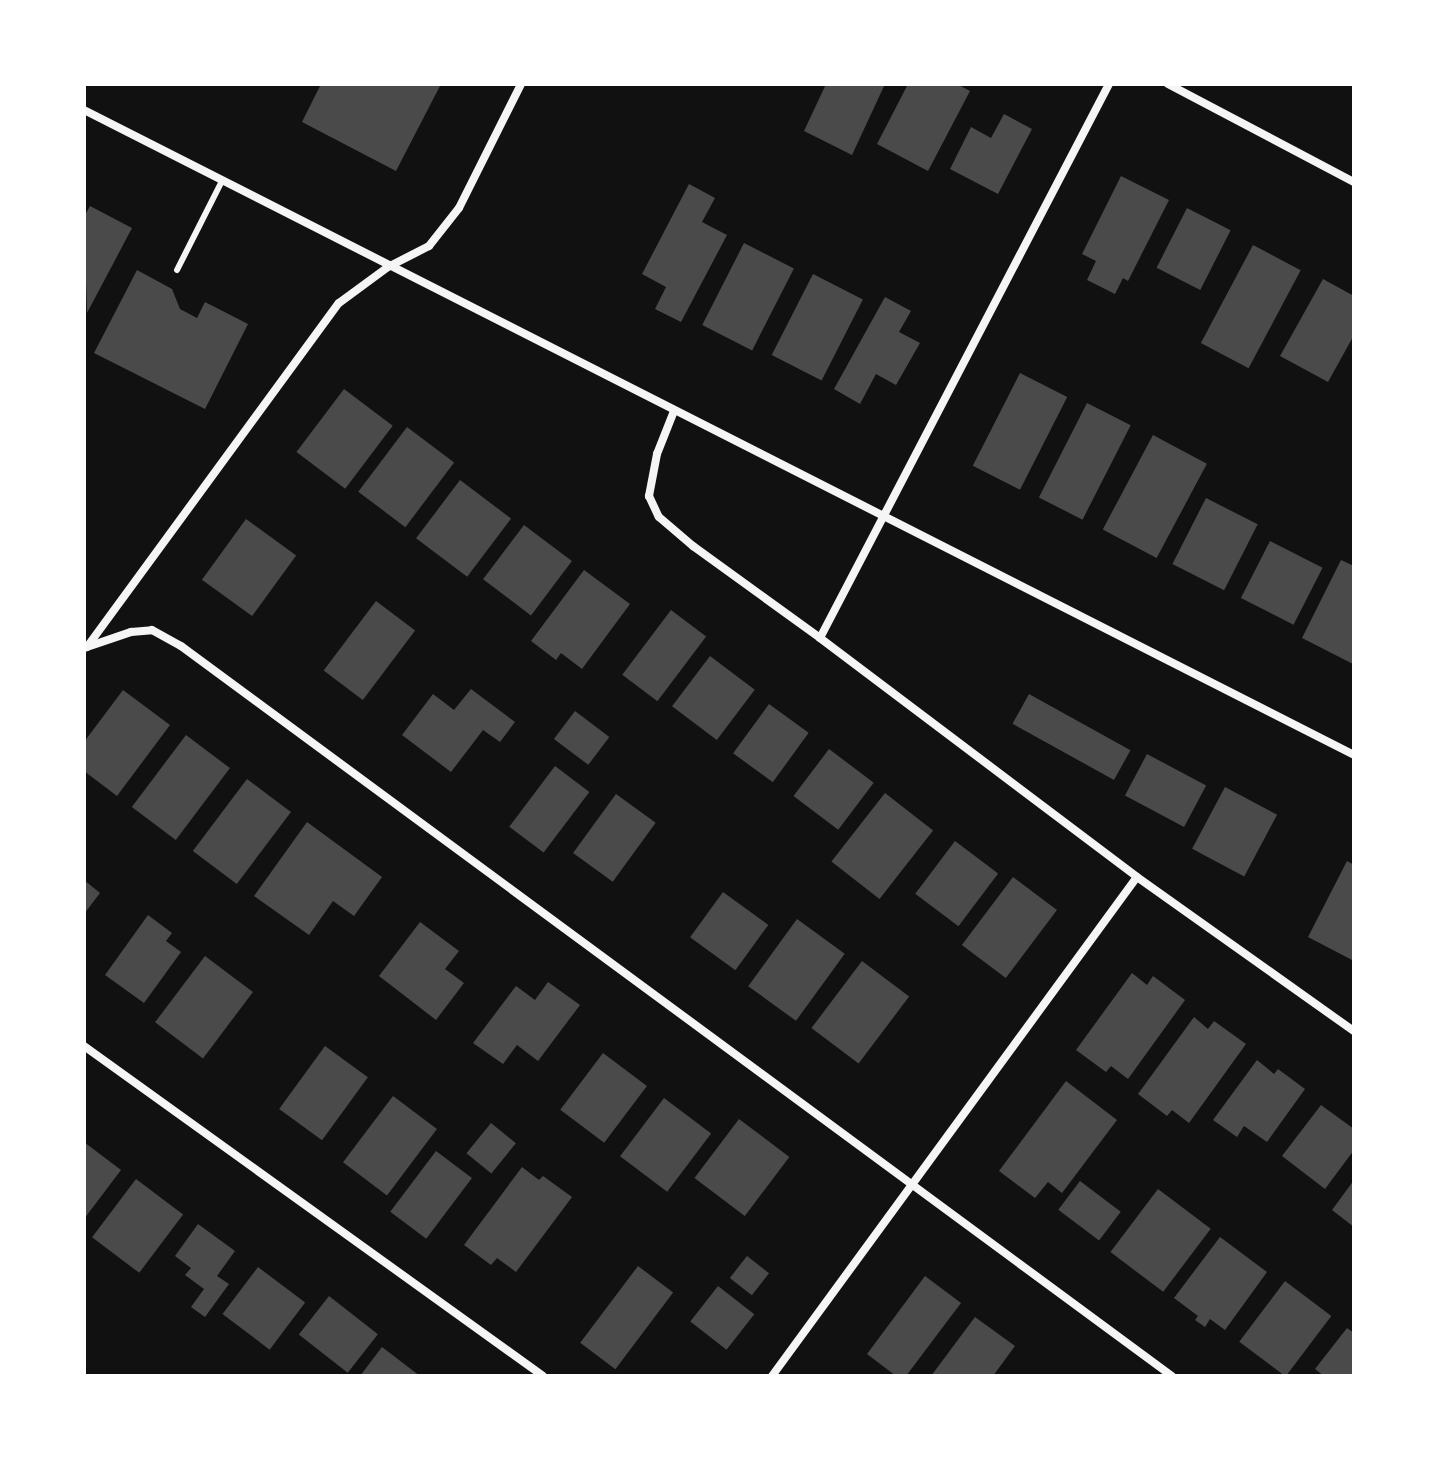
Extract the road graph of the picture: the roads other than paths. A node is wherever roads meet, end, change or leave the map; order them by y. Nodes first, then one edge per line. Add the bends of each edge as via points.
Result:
1 (521, 84) edge
2 (1109, 84) edge
3 (1168, 84) edge
4 (84, 110) edge
5 (222, 181) junction
6 (1354, 182) edge
7 (388, 267) junction
8 (177, 270) dead end
9 (674, 411) junction
10 (883, 517) junction
11 (820, 638) junction
12 (85, 648) edge
13 (1354, 755) edge
14 (1137, 877) junction
15 (1354, 1031) edge
16 (84, 1047) edge
17 (912, 1187) junction
18 (543, 1376) edge
19 (772, 1376) edge
20 (1172, 1376) edge

1 - 7 street via 459,208 429,246
2 - 10 street
3 - 6 street
4 - 5 street
5 - 7 street
5 - 8 lane
7 - 9 street
7 - 12 street via 339,303
9 - 10 street
9 - 11 street via 657,454 649,496 659,517
10 - 11 street
10 - 13 street
11 - 14 street
12 - 17 street via 152,630 181,646
14 - 15 street
14 - 17 street
16 - 18 street
17 - 19 street
17 - 20 street

